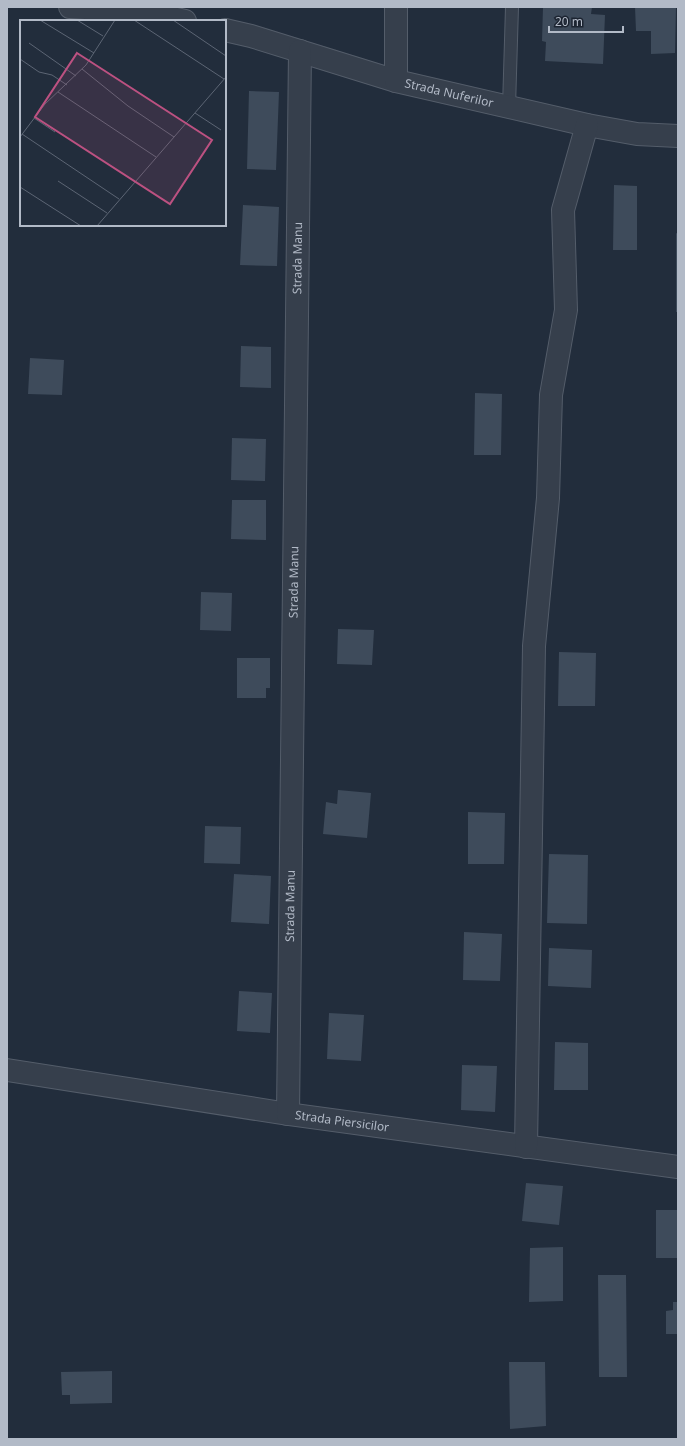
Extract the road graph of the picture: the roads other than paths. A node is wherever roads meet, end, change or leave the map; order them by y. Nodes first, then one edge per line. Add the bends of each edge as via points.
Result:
1 (70, 7) edge
2 (396, 7) edge
3 (512, 7) edge
4 (181, 20) edge
5 (226, 30) edge
6 (300, 50) junction
7 (396, 81) junction
8 (509, 107) junction
9 (587, 125) junction
10 (678, 136) edge
11 (7, 1070) edge
12 (288, 1114) junction
13 (526, 1147) junction
14 (678, 1167) edge

1 - 4 street via 146,12
2 - 7 street
3 - 8 lane
5 - 6 street, Strada Nuferilor
6 - 7 street, Strada Nuferilor
6 - 12 street, Strada Manu
7 - 8 street, Strada Nuferilor
8 - 9 street, Strada Nuferilor
9 - 10 street, Strada Nuferilor via 636,134
9 - 13 street via 563,210 566,310 550,396 548,498 534,646
11 - 12 street, Strada Piersicilor
12 - 13 street, Strada Piersicilor
13 - 14 street, Strada Piersicilor

